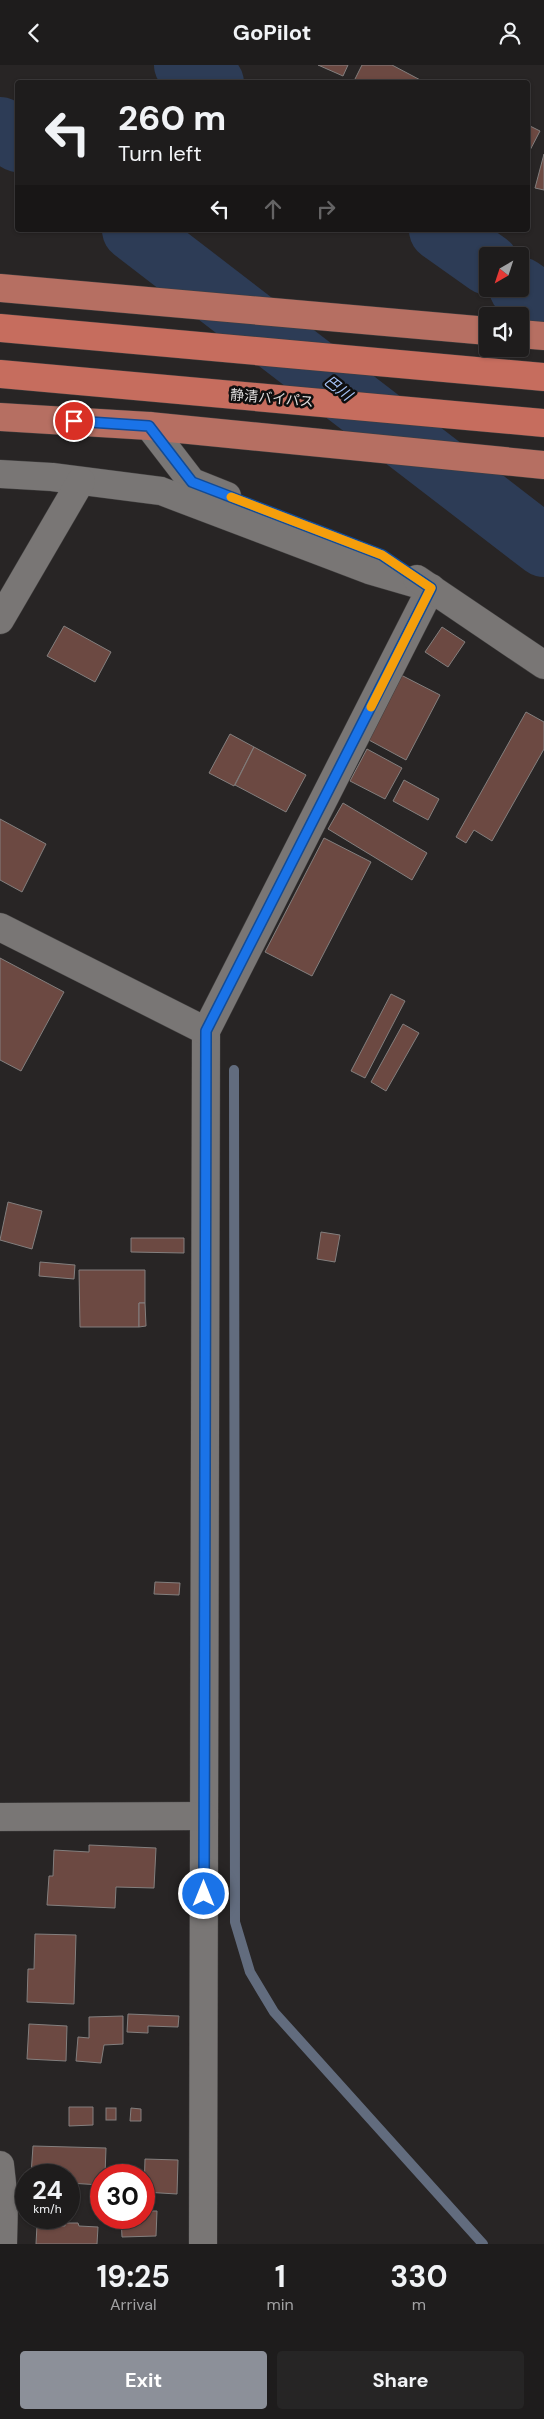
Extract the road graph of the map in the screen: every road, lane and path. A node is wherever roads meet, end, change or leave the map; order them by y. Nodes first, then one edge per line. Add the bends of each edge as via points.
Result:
1 (0, 288) edge
2 (0, 328) edge
3 (479, 330) edge
4 (529, 335) edge
5 (544, 336) edge
6 (0, 374) edge
7 (544, 377) edge
8 (0, 417) edge
9 (544, 423) edge
10 (149, 426) junction
11 (544, 465) edge
12 (0, 474) edge
13 (81, 481) junction
14 (431, 588) junction
15 (0, 620) edge
16 (544, 665) edge
17 (0, 927) edge
18 (206, 1031) junction
19 (204, 1816) junction
20 (0, 1817) edge
21 (0, 2165) edge
22 (3, 2244) edge
23 (203, 2244) edge

1 - 3 highway
2 - 7 highway
4 - 5 highway
6 - 9 highway, 静清バイパス
8 - 10 highway
10 - 11 highway
10 - 14 street via 192,482 382,555
12 - 13 street
13 - 14 street via 161,491 370,570
13 - 15 street
14 - 16 street
14 - 18 street
17 - 18 street
18 - 19 street
19 - 20 street
19 - 23 street
21 - 22 street via 4,2201

